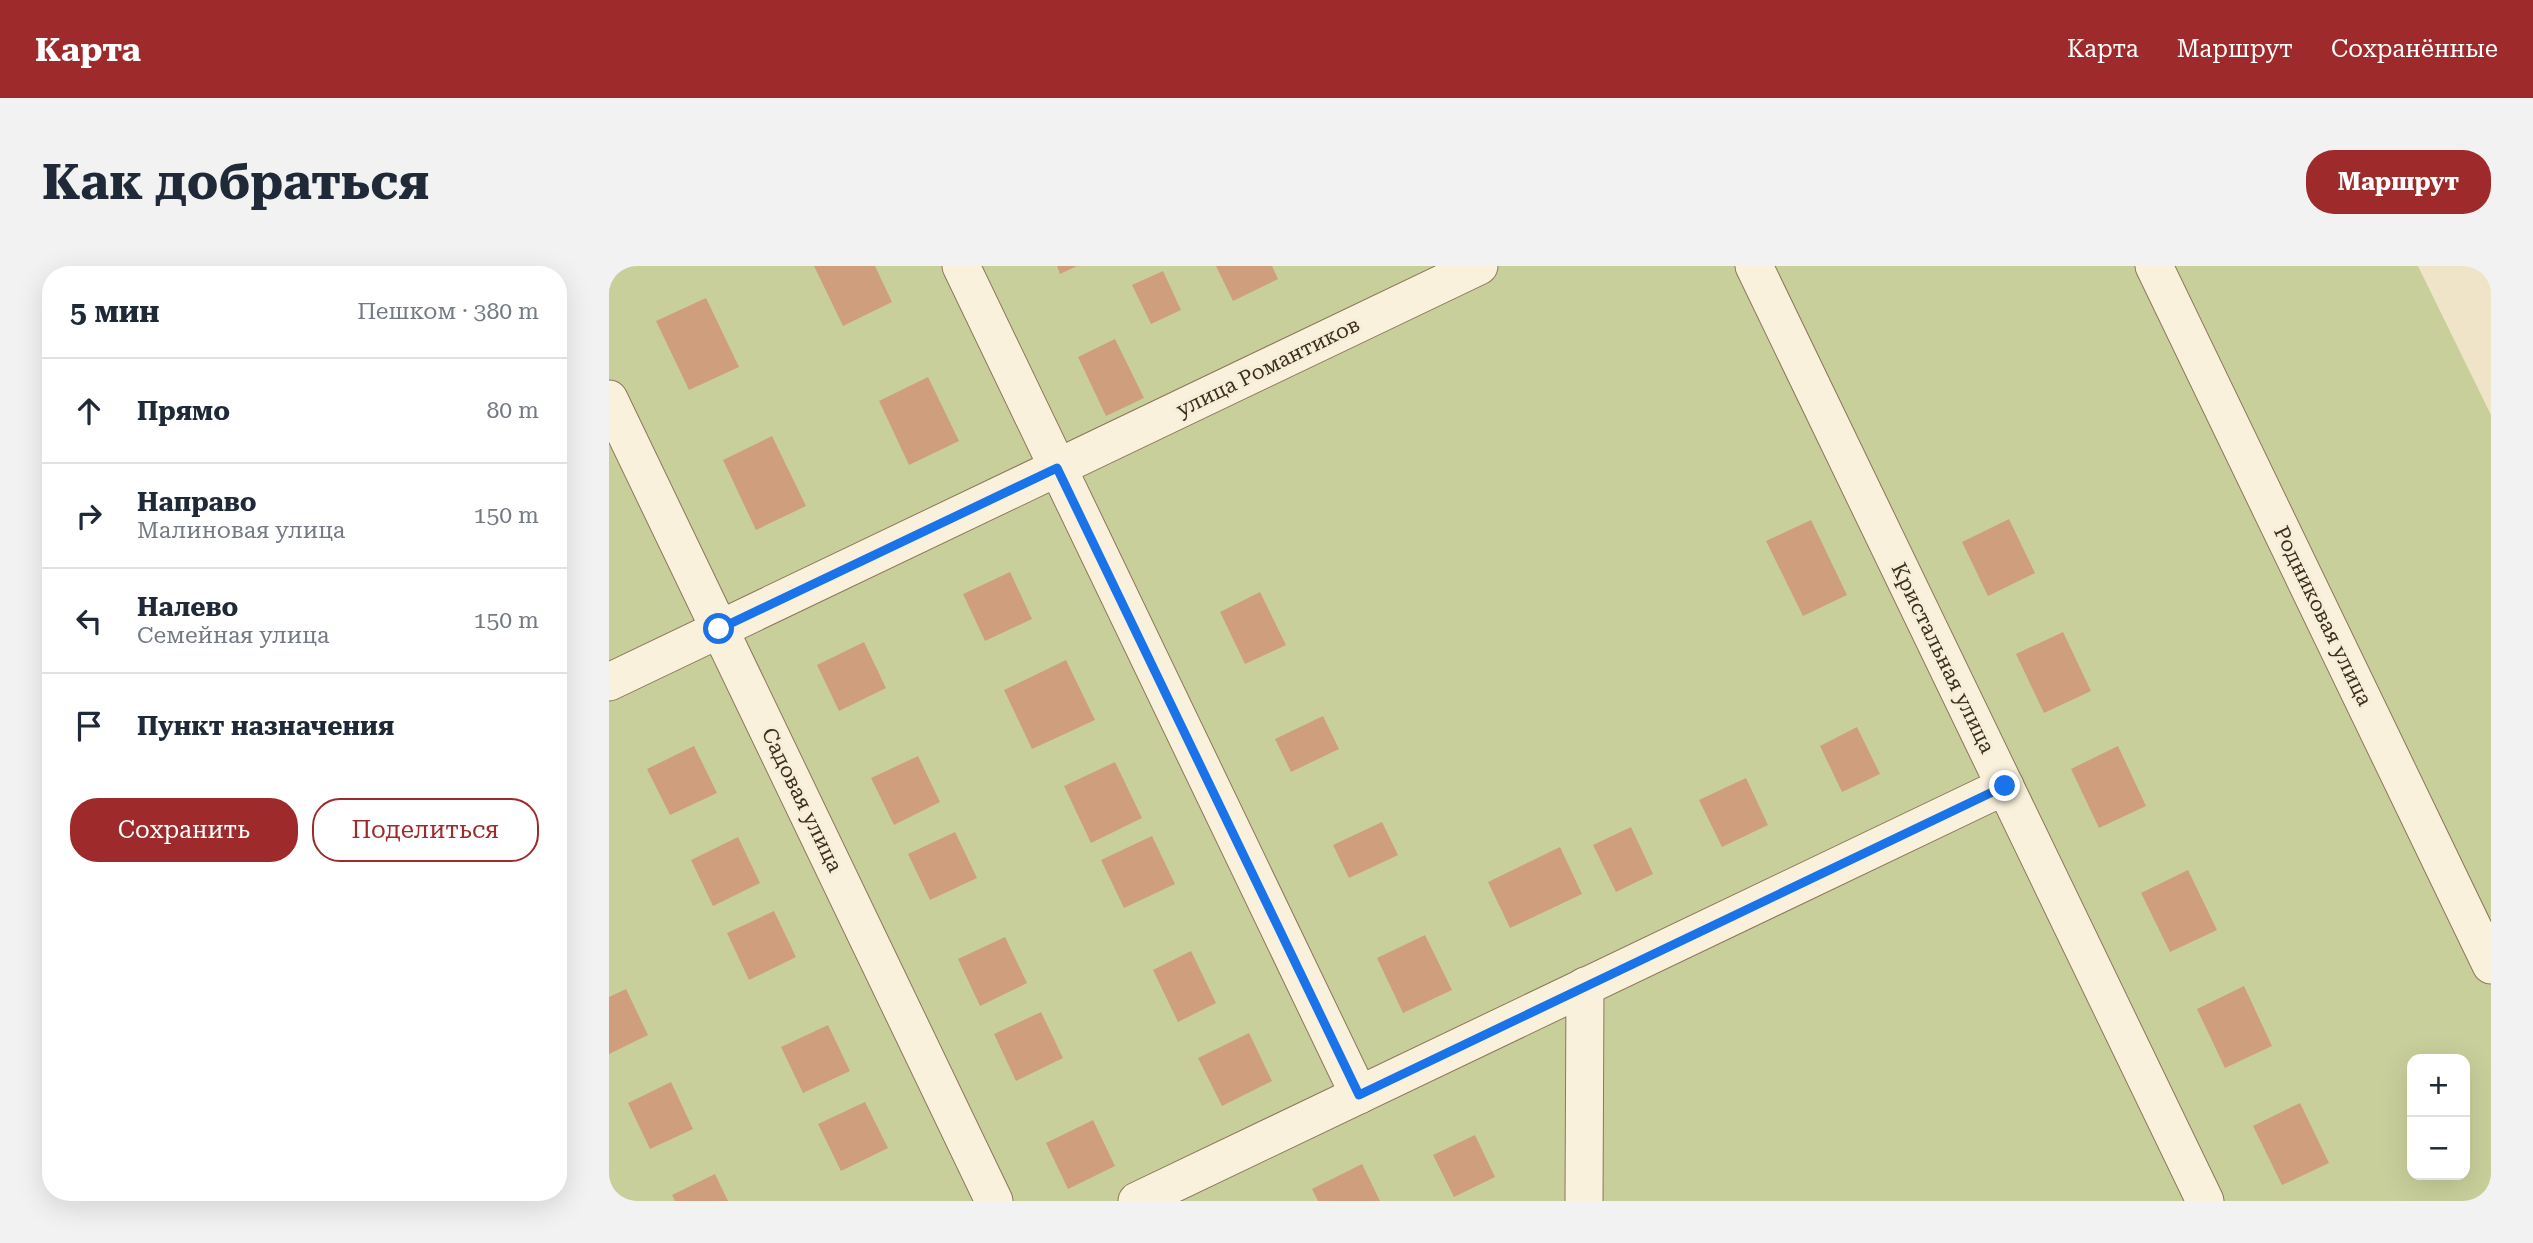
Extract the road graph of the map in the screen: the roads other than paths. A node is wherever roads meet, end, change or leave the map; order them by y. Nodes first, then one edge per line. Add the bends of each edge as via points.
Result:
1 (961, 266) edge
2 (1479, 266) edge
3 (1754, 266) edge
4 (2154, 266) edge
5 (609, 399) edge
6 (1057, 468) junction
7 (719, 629) junction
8 (609, 681) edge
9 (2005, 786) junction
10 (2491, 965) edge
11 (1585, 986) junction
12 (1359, 1095) junction
13 (994, 1201) edge
14 (1137, 1201) edge
15 (1584, 1201) edge
16 (2205, 1201) edge

1 - 6 street
2 - 6 street, улица Романтиков
3 - 9 street, Кристальная улица
4 - 10 street, Родниковая улица
5 - 7 street, Садовая улица
6 - 7 street, улица Романтиков
6 - 12 street
7 - 8 street, улица Романтиков
7 - 13 street, Садовая улица
9 - 11 street
9 - 16 street, Кристальная улица
11 - 12 street
11 - 15 street
12 - 14 street

